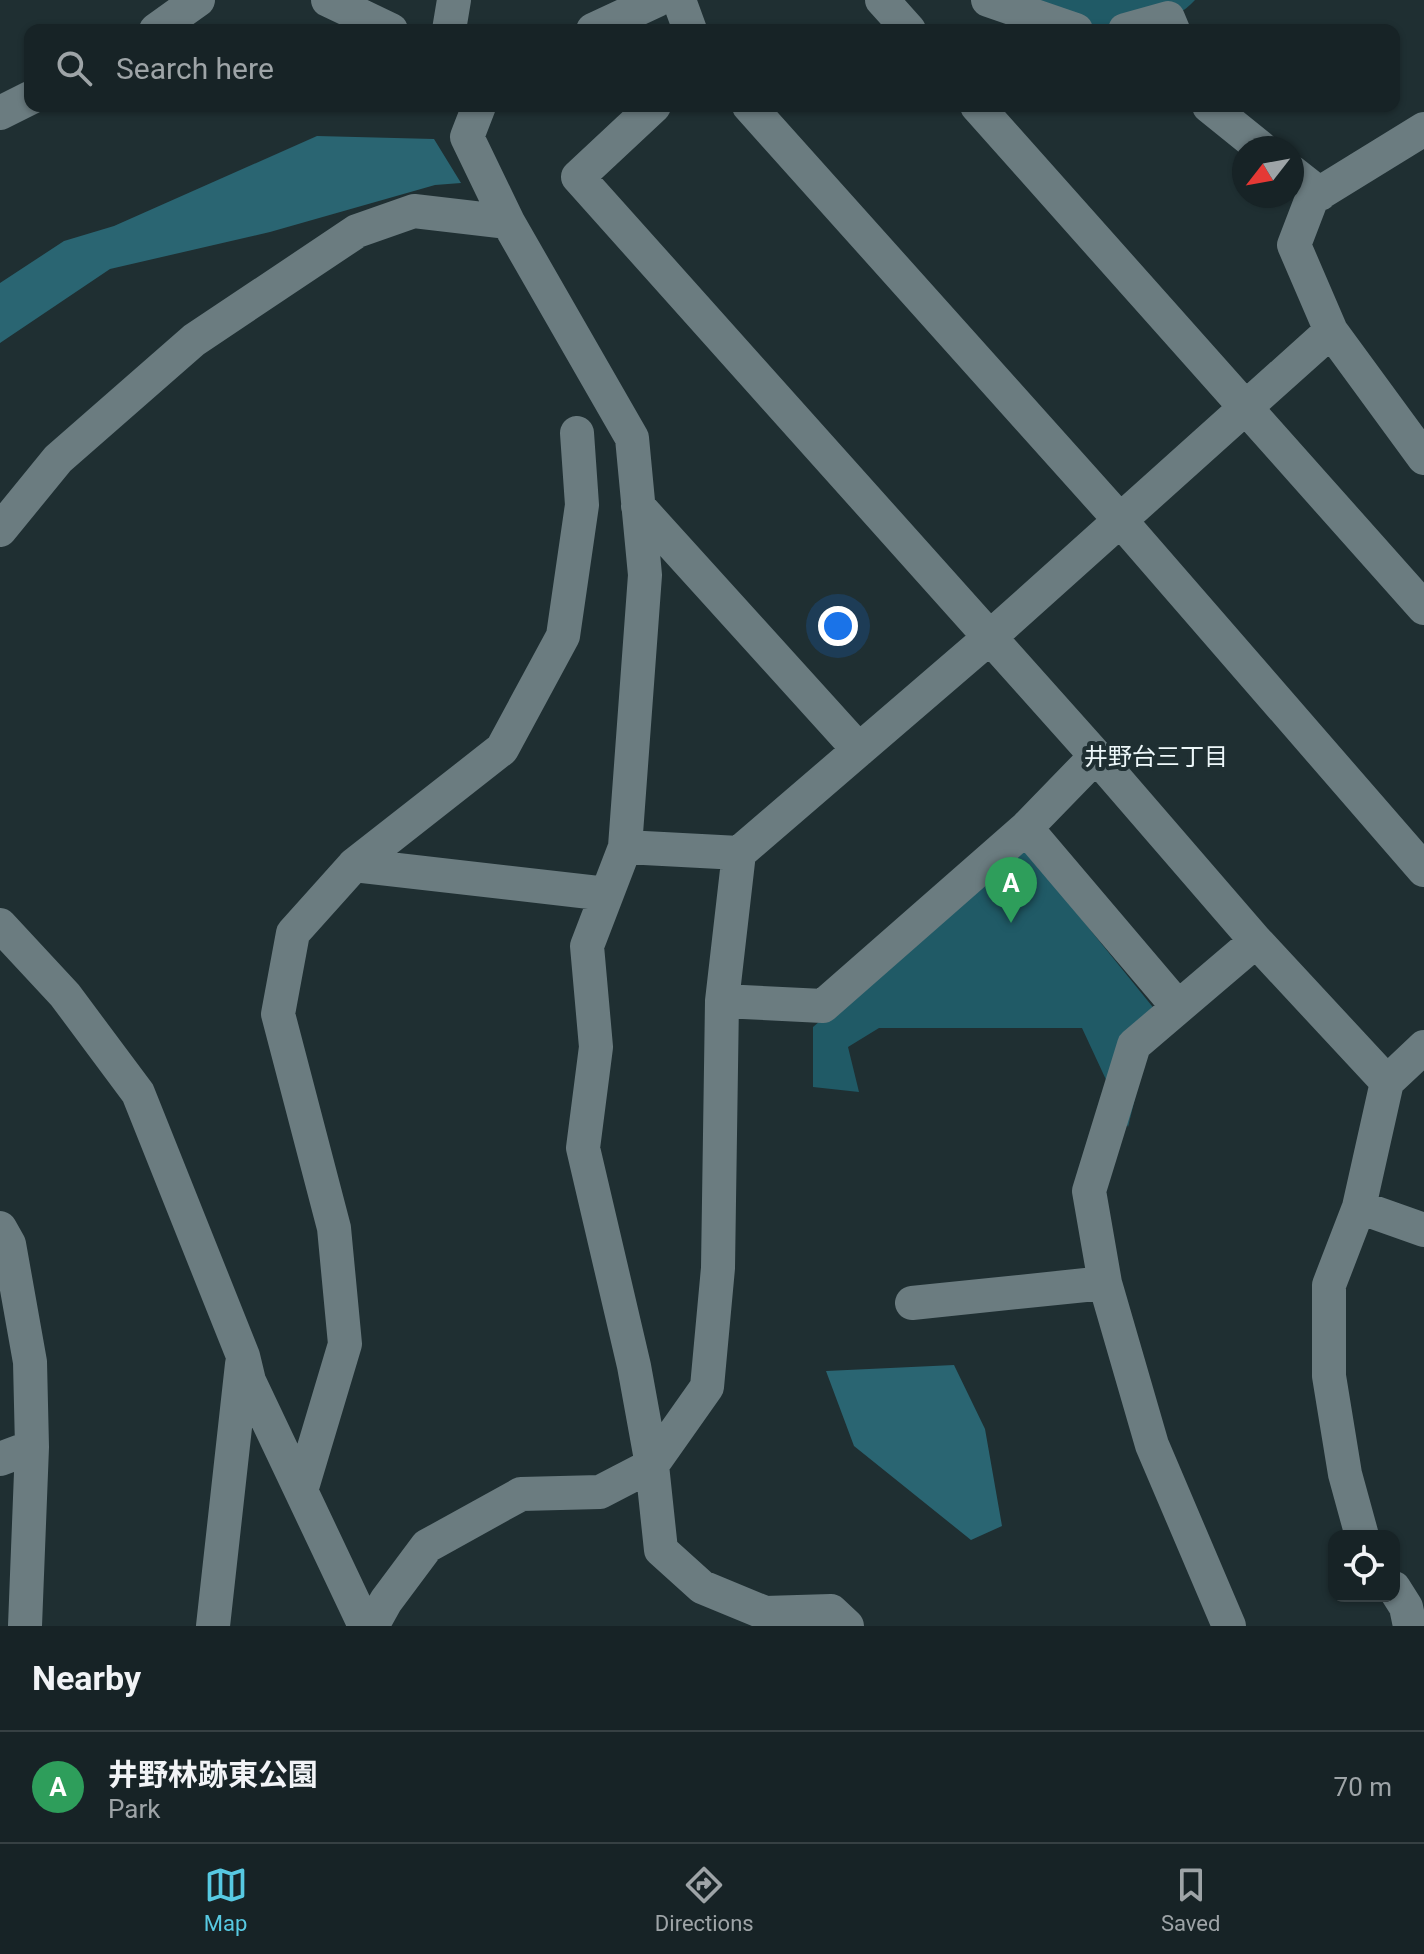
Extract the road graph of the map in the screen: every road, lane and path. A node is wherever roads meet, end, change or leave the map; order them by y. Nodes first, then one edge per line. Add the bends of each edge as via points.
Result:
1 (198, 0) edge
2 (328, 0) edge
3 (454, 0) edge
4 (657, 0) edge
5 (679, 0) edge
6 (882, 0) edge
7 (988, 0) edge
8 (388, 19) edge
9 (164, 24) edge
10 (450, 24) edge
11 (606, 24) edge
12 (688, 24) edge
13 (904, 24) edge
14 (1058, 24) edge
15 (1146, 24) edge
16 (1170, 24) edge
17 (24, 101) edge
18 (477, 112) edge
19 (648, 112) edge
20 (754, 112) edge
21 (982, 112) edge
22 (1216, 112) edge
23 (0, 113) edge
24 (1424, 129) edge
25 (1246, 136) edge
26 (1304, 181) edge
27 (1320, 194) junction
28 (508, 222) junction
29 (1331, 331) junction
30 (1245, 406) junction
31 (577, 433) dead end
32 (1424, 458) edge
33 (638, 506) junction
34 (1120, 520) junction
35 (0, 530) edge
36 (1424, 608) edge
37 (989, 638) junction
38 (859, 750) junction
39 (1096, 756) junction
40 (1026, 828) junction
41 (625, 847) junction
42 (739, 853) junction
43 (354, 865) junction
44 (1424, 870) edge
45 (607, 894) junction
46 (0, 925) edge
47 (1256, 941) junction
48 (722, 1001) junction
49 (1178, 1007) junction
50 (1424, 1047) edge
51 (1387, 1082) junction
52 (1359, 1207) junction
53 (0, 1228) edge
54 (1424, 1230) edge
55 (1105, 1283) junction
56 (912, 1303) dead end
57 (243, 1356) junction
58 (32, 1447) junction
59 (0, 1459) edge
60 (652, 1465) junction
61 (301, 1491) junction
62 (1360, 1530) edge
63 (1400, 1598) edge
64 (805, 1619) edge
65 (25, 1626) edge
66 (213, 1626) edge
67 (365, 1626) edge
68 (372, 1626) edge
69 (847, 1626) edge
70 (1229, 1626) edge
71 (1410, 1626) edge

1 - 9 street
2 - 8 street
3 - 10 street
4 - 11 street
5 - 12 street
6 - 13 street
7 - 14 street
15 - 16 street via 1168,18
17 - 23 street
18 - 28 street via 467,137
19 - 37 street via 578,177
20 - 34 street
21 - 30 street
22 - 25 street
24 - 27 street
26 - 27 street
27 - 29 street via 1312,198 1294,245
28 - 33 street via 632,438
28 - 35 street via 414,211 357,231 194,340 58,459
29 - 30 street
29 - 32 street
30 - 34 street
30 - 36 street
31 - 43 street via 582,505 563,636 502,749
33 - 38 street
33 - 41 street via 645,575
34 - 37 street
34 - 44 street
37 - 38 street
37 - 39 street
38 - 42 street
39 - 40 street
39 - 47 street
40 - 48 street via 823,1006
40 - 49 street
41 - 42 street
41 - 45 street
42 - 48 street
43 - 45 street
43 - 61 street via 293,933 278,1014 334,1228 345,1344
45 - 60 street via 587,946 596,1047 583,1148
46 - 57 street via 65,995 138,1093
47 - 49 street
47 - 51 street
48 - 60 street via 718,1268 707,1387
49 - 55 street via 1134,1045 1089,1191
50 - 51 street
51 - 52 street
52 - 54 street
52 - 62 street via 1329,1285 1329,1376
53 - 58 street via 9,1244 30,1362
55 - 56 street
55 - 70 street via 1152,1445
57 - 61 street via 249,1381
57 - 66 street
58 - 59 street
58 - 65 street
60 - 64 street via 661,1550 702,1587 765,1613
60 - 68 street via 600,1492 521,1494 427,1546
61 - 67 street
63 - 71 street
64 - 69 street via 831,1611

